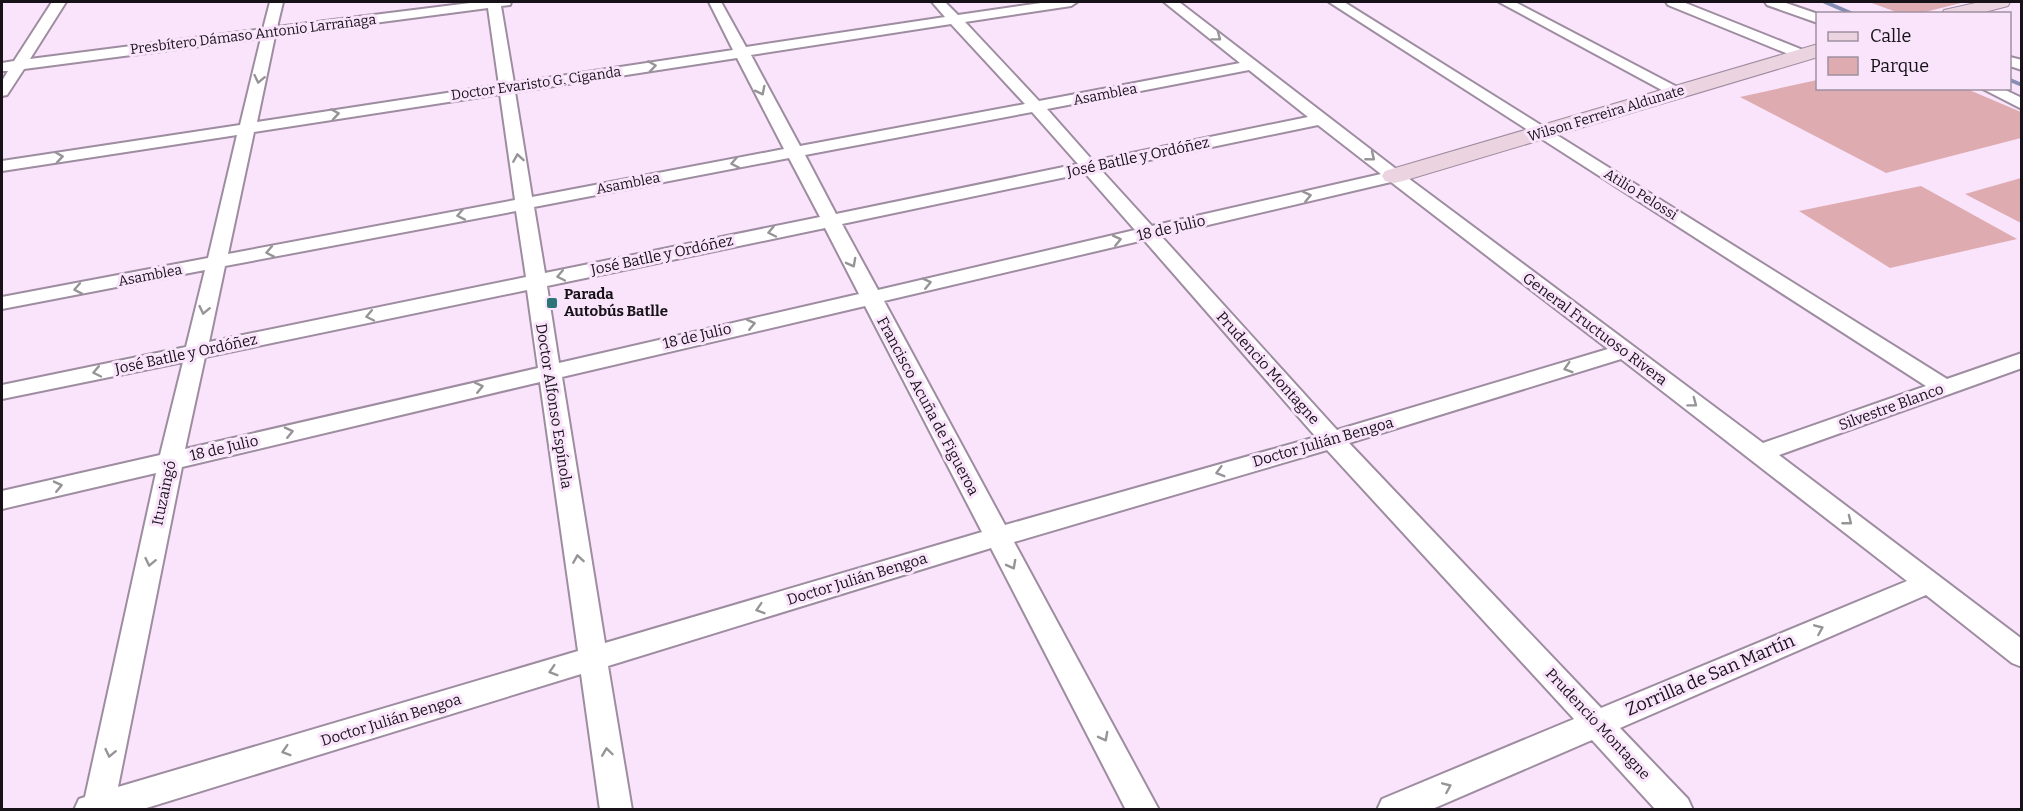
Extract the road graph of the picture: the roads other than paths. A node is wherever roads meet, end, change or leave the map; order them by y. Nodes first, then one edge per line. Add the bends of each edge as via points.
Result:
1 (59, 2) edge
2 (276, 2) edge
3 (498, 2) edge
4 (715, 2) edge
5 (938, 2) edge
6 (1071, 2) edge
7 (1171, 2) edge
8 (1336, 2) edge
9 (1506, 2) edge
10 (1673, 2) edge
11 (1772, 2) edge
12 (2001, 2) edge
13 (1959, 12) edge
14 (1816, 18) edge
15 (954, 20) junction
16 (269, 32) junction
17 (1810, 52) edge
18 (742, 53) junction
19 (19, 65) junction
20 (1254, 65) junction
21 (2, 68) edge
22 (506, 88) junction
23 (1992, 90) edge
24 (2, 92) edge
25 (1676, 92) junction
26 (2022, 104) edge
27 (1036, 107) junction
28 (1323, 119) junction
29 (248, 127) junction
30 (1542, 132) junction
31 (793, 152) junction
32 (2, 166) edge
33 (1089, 168) junction
34 (1394, 176) junction
35 (525, 203) junction
36 (829, 219) junction
37 (1149, 233) junction
38 (215, 262) junction
39 (535, 281) junction
40 (870, 296) junction
41 (2, 303) edge
42 (1624, 351) junction
43 (195, 352) junction
44 (2022, 360) edge
45 (549, 371) junction
46 (1945, 388) junction
47 (2, 392) edge
48 (1332, 440) junction
49 (1760, 453) junction
50 (171, 460) junction
51 (2, 500) edge
52 (997, 537) junction
53 (1928, 583) junction
54 (2022, 655) edge
55 (594, 659) junction
56 (1598, 723) junction
57 (96, 809) edge
58 (616, 810) edge
59 (1143, 810) edge
60 (1393, 810) edge
61 (1677, 810) edge

1 - 19 street
2 - 16 street, Ituzaingó
3 - 16 street, Presbítero Dámaso Antonio Larrañaga
3 - 22 street, Doctor Alfonso Espínola
4 - 18 street, Francisco Acuña de Figueroa
5 - 15 street, Prudencio Montagne
6 - 15 street, Doctor Evaristo G. Ciganda
7 -> 20 street, General Fructuoso Rivera
8 - 30 street, Atilio Pelossi
9 - 25 street
10 - 17 street
11 - 14 street
12 - 13 street
15 - 18 street, Doctor Evaristo G. Ciganda
15 - 27 street, Prudencio Montagne
16 - 19 street, Presbítero Dámaso Antonio Larrañaga
16 -> 29 street, Ituzaingó
17 - 25 street, Wilson Ferreira Aldunate
22 -> 18 street, Doctor Evaristo G. Ciganda
18 -> 31 street, Francisco Acuña de Figueroa
19 - 21 street, Presbítero Dámaso Antonio Larrañaga
19 - 24 street
20 - 27 street, Asamblea
20 - 28 street, General Fructuoso Rivera
29 -> 22 street, Doctor Evaristo G. Ciganda
35 -> 22 street, Doctor Alfonso Espínola
23 - 26 street
25 - 30 street, Wilson Ferreira Aldunate
27 - 31 street, Asamblea
27 - 33 street, Prudencio Montagne
28 - 33 street, José Batlle y Ordóñez
28 -> 34 street, General Fructuoso Rivera
32 -> 29 street, Doctor Evaristo G. Ciganda
29 - 38 street, Ituzaingó
30 - 34 street, Wilson Ferreira Aldunate
30 - 46 street, Atilio Pelossi
31 -> 35 street, Asamblea
31 - 36 street, Francisco Acuña de Figueroa
33 - 36 street, José Batlle y Ordóñez
33 - 37 street, Prudencio Montagne
37 -> 34 street, 18 de Julio
34 - 42 street, General Fructuoso Rivera
35 -> 38 street, Asamblea
35 - 39 street, Doctor Alfonso Espínola
36 -> 39 street, José Batlle y Ordóñez
36 -> 40 street, Francisco Acuña de Figueroa
40 -> 37 street, 18 de Julio
37 - 48 street, Prudencio Montagne
38 -> 41 street, Asamblea
38 -> 43 street, Ituzaingó
39 -> 43 street, José Batlle y Ordóñez
39 - 45 street, Doctor Alfonso Espínola
45 -> 40 street, 18 de Julio
40 - 52 street, Francisco Acuña de Figueroa
42 -> 48 street, Doctor Julián Bengoa
42 -> 49 street, General Fructuoso Rivera
43 -> 47 street, José Batlle y Ordóñez
43 - 50 street, Ituzaingó
44 - 46 street, Silvestre Blanco
50 -> 45 street, 18 de Julio
55 -> 45 street, Doctor Alfonso Espínola
46 - 49 street, Silvestre Blanco
48 -> 52 street, Doctor Julián Bengoa
48 - 56 street, Prudencio Montagne
49 -> 53 street, General Fructuoso Rivera
51 -> 50 street, 18 de Julio
50 -> 57 street, Ituzaingó
52 -> 55 street, Doctor Julián Bengoa
52 -> 59 street, Francisco Acuña de Figueroa
53 - 54 street, General Fructuoso Rivera
56 -> 53 street, Zorrilla de San Martín
55 -> 57 street, Doctor Julián Bengoa
58 -> 55 street, Doctor Alfonso Espínola
60 -> 56 street, Zorrilla de San Martín
56 - 61 street, Prudencio Montagne

